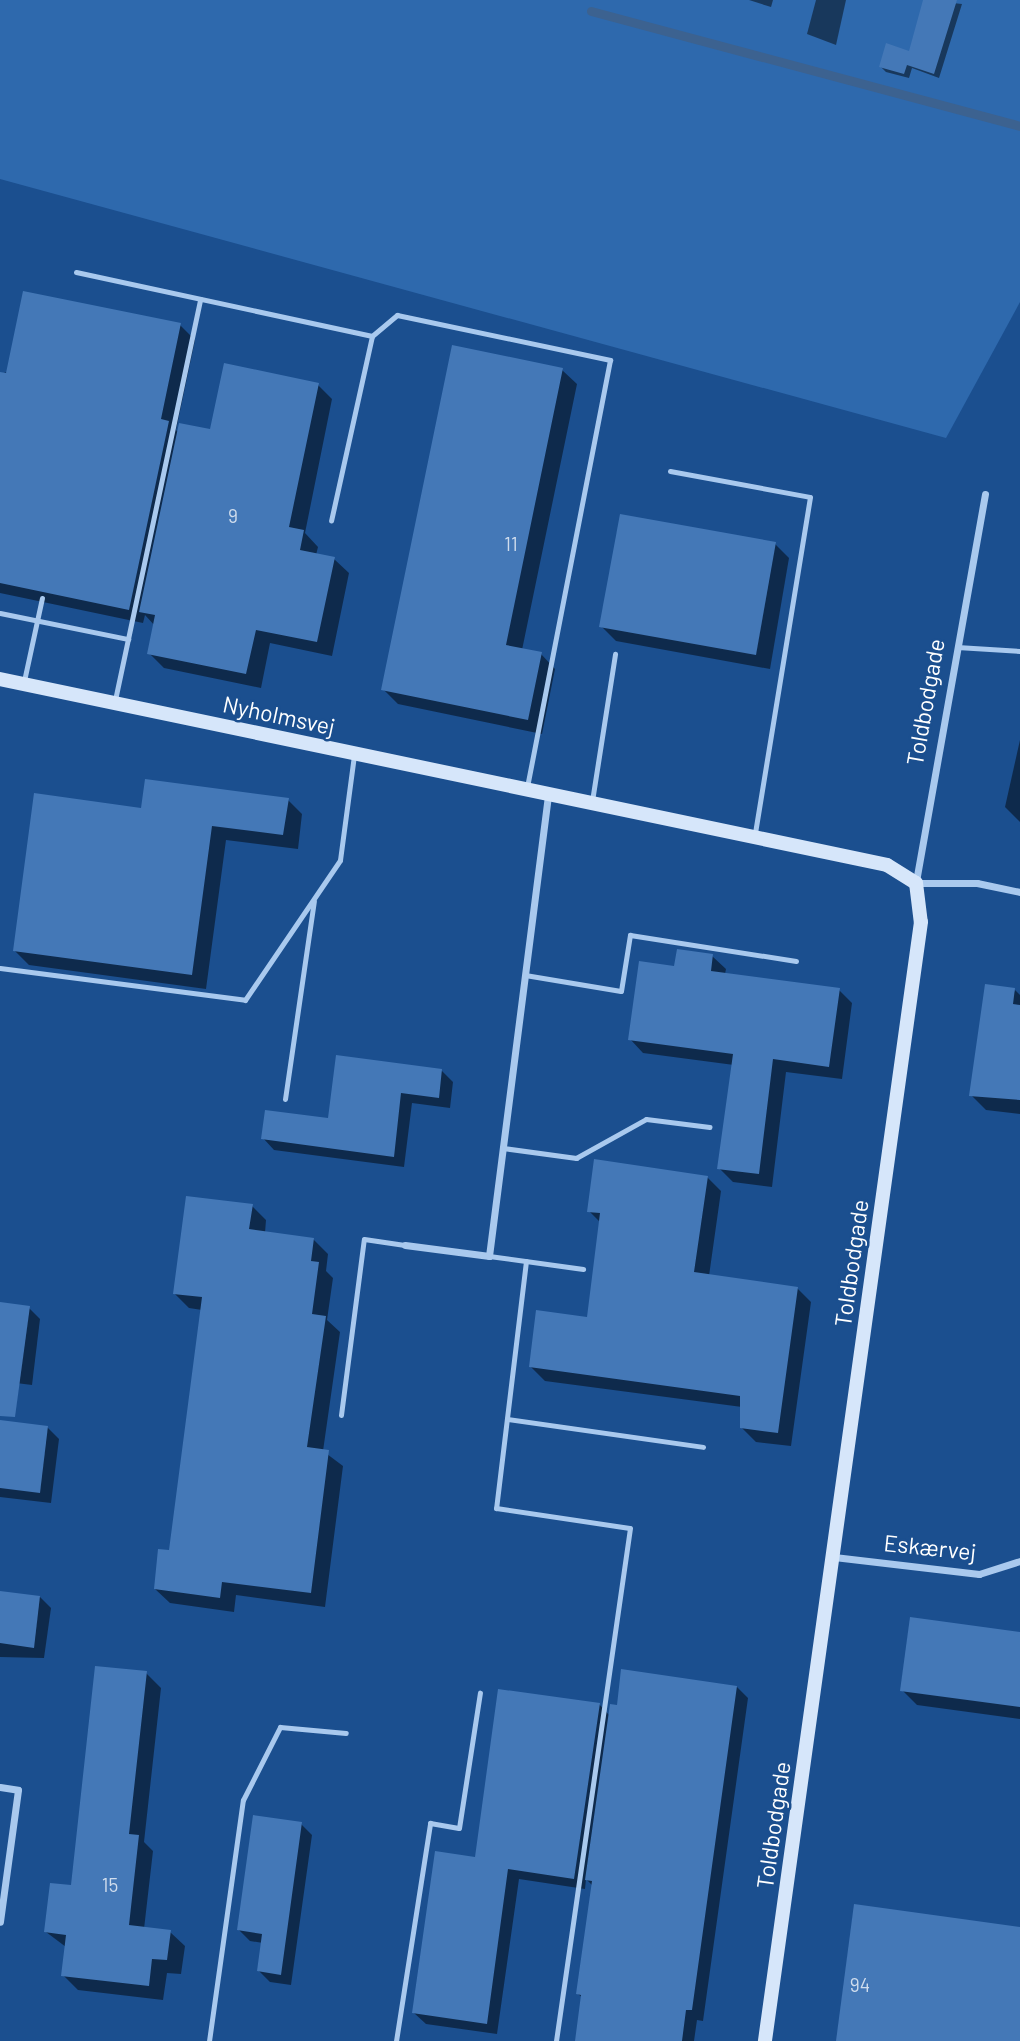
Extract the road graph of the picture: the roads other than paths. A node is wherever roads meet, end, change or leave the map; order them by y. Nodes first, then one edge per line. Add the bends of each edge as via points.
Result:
1 (76, 272) dead end
2 (200, 299) junction
3 (372, 336) junction
4 (670, 471) dead end
5 (985, 494) dead end
6 (331, 521) dead end
7 (42, 598) dead end
8 (0, 613) edge
9 (37, 621) junction
10 (128, 639) junction
11 (957, 647) junction
12 (1020, 651) edge
13 (615, 654) dead end
14 (0, 679) edge
15 (23, 684) junction
16 (115, 704) junction
17 (354, 754) junction
18 (526, 790) junction
19 (548, 794) junction
20 (592, 804) junction
21 (754, 837) junction
22 (916, 883) junction
23 (1020, 892) edge
24 (314, 899) junction
25 (796, 961) dead end
26 (0, 968) edge
27 (525, 975) junction
28 (285, 1099) dead end
29 (710, 1127) dead end
30 (503, 1149) junction
31 (405, 1245) joint
32 (489, 1255) junction
33 (526, 1261) junction
34 (583, 1269) dead end
35 (341, 1415) dead end
36 (507, 1419) junction
37 (703, 1447) dead end
38 (834, 1557) junction
39 (1020, 1561) edge
40 (480, 1693) dead end
41 (345, 1733) dead end
42 (0, 1787) edge
43 (0, 1922) edge
44 (209, 2041) edge
45 (396, 2041) edge
46 (556, 2041) edge
47 (765, 2041) edge

1 - 2 lane
2 - 3 lane
2 - 10 lane
3 - 6 lane
3 - 18 lane via 397,315 610,360
4 - 21 lane via 810,496
5 - 11 street, Toldbodgade
7 - 9 lane
8 - 9 lane
9 - 10 lane
9 - 15 lane
10 - 16 lane
11 - 12 lane
11 - 22 street, Toldbodgade
13 - 20 lane
14 - 15 street, Nyholmsvej
15 - 16 street, Nyholmsvej
16 - 17 street, Nyholmsvej
17 - 18 street, Nyholmsvej
17 - 24 lane via 340,860
18 - 19 street, Nyholmsvej
19 - 20 street, Nyholmsvej
19 - 27 street
20 - 21 street, Nyholmsvej
21 - 22 street, Nyholmsvej via 887,865
22 - 23 street via 977,883
22 - 38 street, Toldbodgade via 921,922
24 - 26 lane via 245,1000
24 - 28 lane
25 - 27 lane via 630,934 621,991
27 - 30 street
29 - 30 lane via 646,1119 576,1158
30 - 32 street
31 - 32 street
31 - 35 lane via 364,1239
32 - 33 lane
33 - 34 lane
33 - 36 lane
36 - 37 lane
36 - 46 lane via 496,1508 630,1528
38 - 39 street, Eskærvej via 979,1574
38 - 47 street, Toldbodgade
40 - 45 lane via 459,1828 430,1823
41 - 44 lane via 280,1727 243,1800
42 - 43 street via 18,1790

